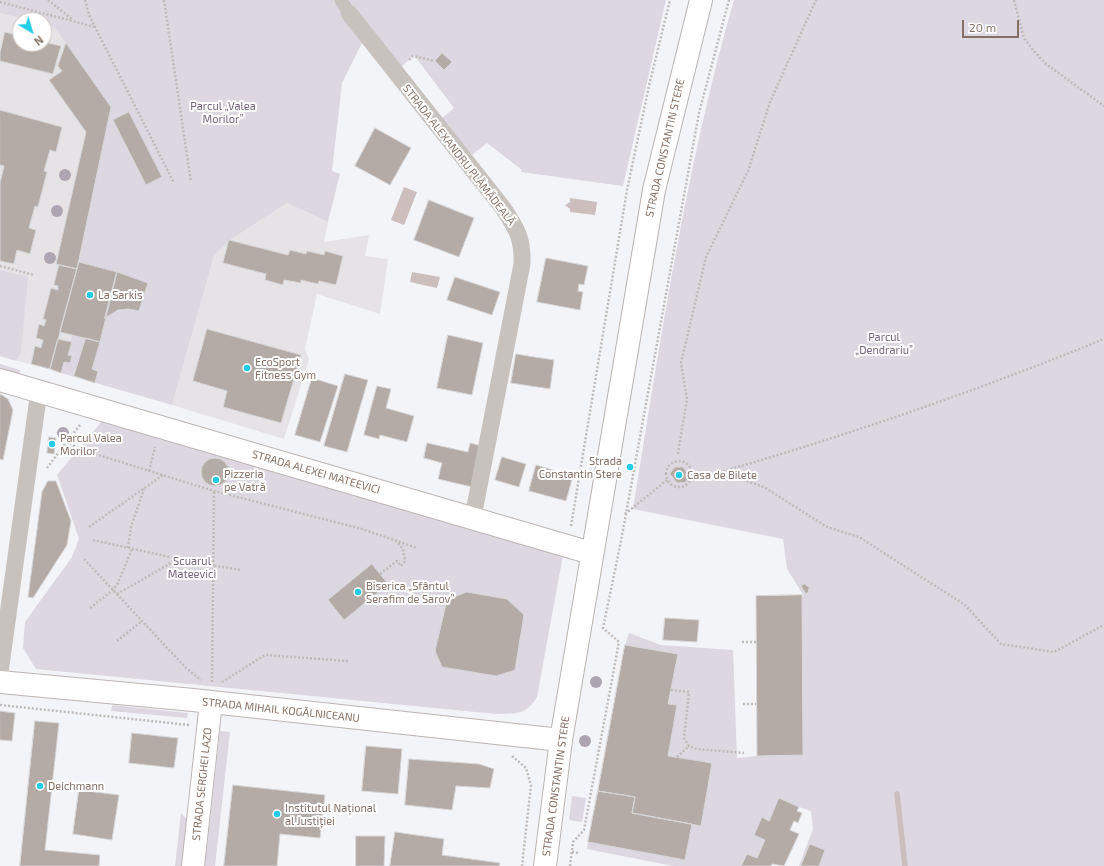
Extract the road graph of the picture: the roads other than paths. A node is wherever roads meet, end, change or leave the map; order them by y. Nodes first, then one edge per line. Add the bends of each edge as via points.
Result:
1 (701, 0) edge
2 (345, 7) edge
3 (0, 380) edge
4 (39, 391) junction
5 (473, 518) junction
6 (591, 553) junction
7 (0, 672) edge
8 (0, 682) edge
9 (211, 695) junction
10 (561, 740) junction
11 (193, 866) edge
12 (545, 866) edge

1 - 6 main road, STRADA CONSTANTIN STERE via 654,190
2 - 5 street, STRADA ALEXANDRU PLĂMĂDEALĂ via 503,208 515,226 523,248
3 - 4 main road, STRADA ALEXEI MATEEVICI
4 - 5 main road, STRADA ALEXEI MATEEVICI
4 - 7 street
5 - 6 main road, STRADA ALEXEI MATEEVICI
6 - 10 main road, STRADA CONSTANTIN STERE
8 - 9 main road, STRADA MIHAIL KOGĂLNICEANU
9 - 10 main road, STRADA MIHAIL KOGĂLNICEANU
9 - 11 main road, STRADA SERGHEI LAZO
10 - 12 main road, STRADA CONSTANTIN STERE

